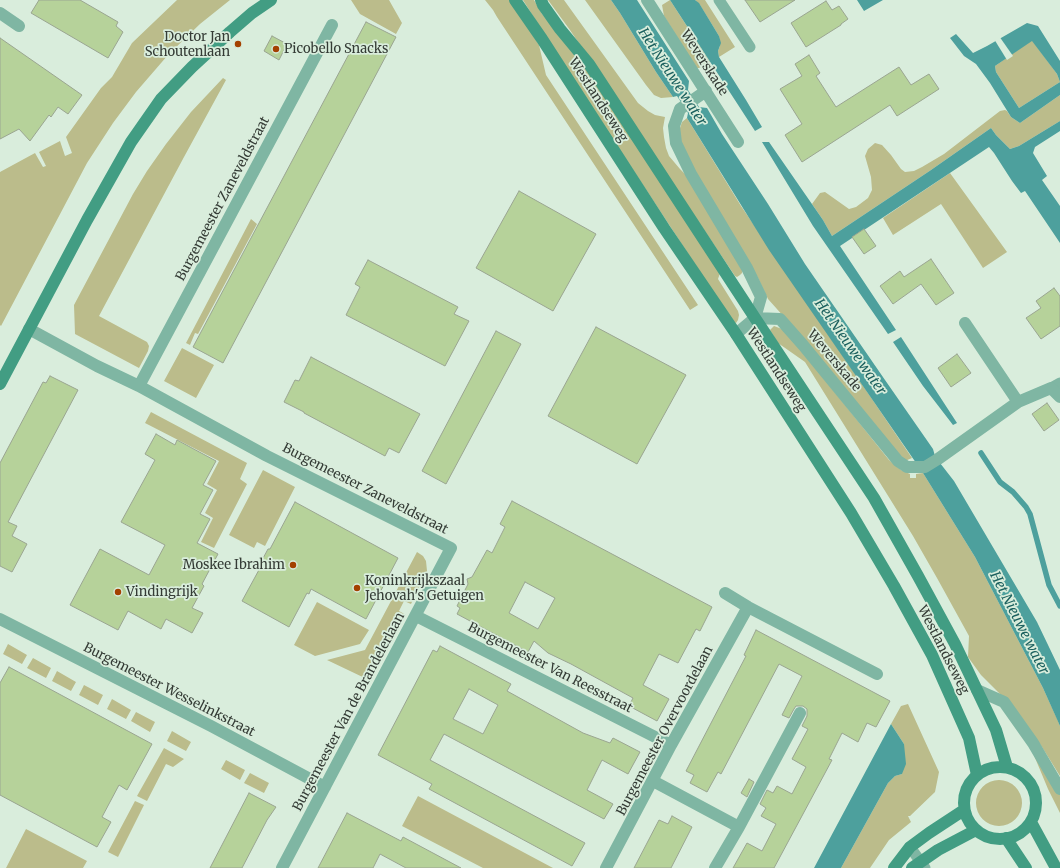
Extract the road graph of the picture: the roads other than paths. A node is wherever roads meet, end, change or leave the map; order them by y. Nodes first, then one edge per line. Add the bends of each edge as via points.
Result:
1 (271, 0) edge
2 (515, 0) edge
3 (541, 0) edge
4 (719, 0) edge
5 (650, 1) edge
6 (0, 13) edge
7 (332, 25) dead end
8 (19, 26) dead end
9 (750, 47) dead end
10 (706, 91) junction
11 (738, 142) dead end
12 (755, 318) junction
13 (965, 323) dead end
14 (29, 329) junction
15 (736, 334) junction
16 (0, 384) edge
17 (139, 386) junction
18 (1056, 386) edge
19 (1060, 397) edge
20 (1018, 402) junction
21 (451, 548) joint
22 (725, 594) dead end
23 (748, 607) junction
24 (416, 616) junction
25 (0, 619) edge
26 (877, 674) dead end
27 (977, 690) junction
28 (800, 714) dead end
29 (671, 744) junction
30 (1007, 767) junction
31 (976, 775) junction
32 (653, 780) junction
33 (325, 787) junction
34 (1060, 789) edge
35 (964, 810) junction
36 (1031, 822) junction
37 (739, 827) junction
38 (976, 830) junction
39 (1006, 838) junction
40 (910, 847) junction
41 (919, 866) edge
42 (282, 868) edge
43 (606, 868) edge
44 (715, 868) edge
45 (894, 868) edge
46 (1026, 868) edge
47 (1056, 868) edge

1 - 14 main road via 213,47 161,100 131,142
2 - 15 main road, Westlandseweg
3 - 12 main road, Westlandseweg via 560,29 590,64
4 - 9 lane
5 - 10 street, Weverskade
6 - 8 street
7 - 17 street, Burgemeester Zaneveldstraat
10 - 11 street, Weverskade
10 - 12 street via 680,109 674,126 676,143 691,174 747,268 760,297
12 - 15 street
12 - 20 street, Weverskade via 780,318 898,461 907,467 925,467 938,460
12 - 27 main road, Westlandseweg via 874,498 955,644
13 - 20 street
14 - 16 main road
14 - 17 street, Burgemeester Zaneveldstraat
15 - 31 main road, Westlandseweg via 851,513 932,655 970,738
17 - 21 street, Burgemeester Zaneveldstraat via 267,456
18 - 19 street, Weverskade
18 - 20 street, Weverskade
21 - 24 street, Burgemeester Van de Brandelerlaan
22 - 23 street
23 - 26 street
23 - 29 street, Burgemeester Overvoordelaan
24 - 29 street, Burgemeester Van Reesstraat
24 - 33 street, Burgemeester Van de Brandelerlaan
25 - 33 street, Burgemeester Wesselinkstraat
27 - 30 main road, Westlandseweg via 996,730
27 - 34 street via 1004,702 1033,743
28 - 37 street
29 - 32 street, Burgemeester Overvoordelaan
30 - 31 main road via 991,768
30 - 36 main road via 1022,774 1033,788 1036,805
31 - 35 main road via 964,795
32 - 37 street
32 - 43 street, Burgemeester Overvoordelaan
33 - 42 street, Burgemeester Van de Brandelerlaan
35 - 38 main road
35 - 40 main road
36 - 39 main road via 1020,833
36 - 47 main road
37 - 44 street
38 - 39 main road via 990,838
38 - 41 main road via 938,850
39 - 46 main road
40 - 41 lane
40 - 45 main road

